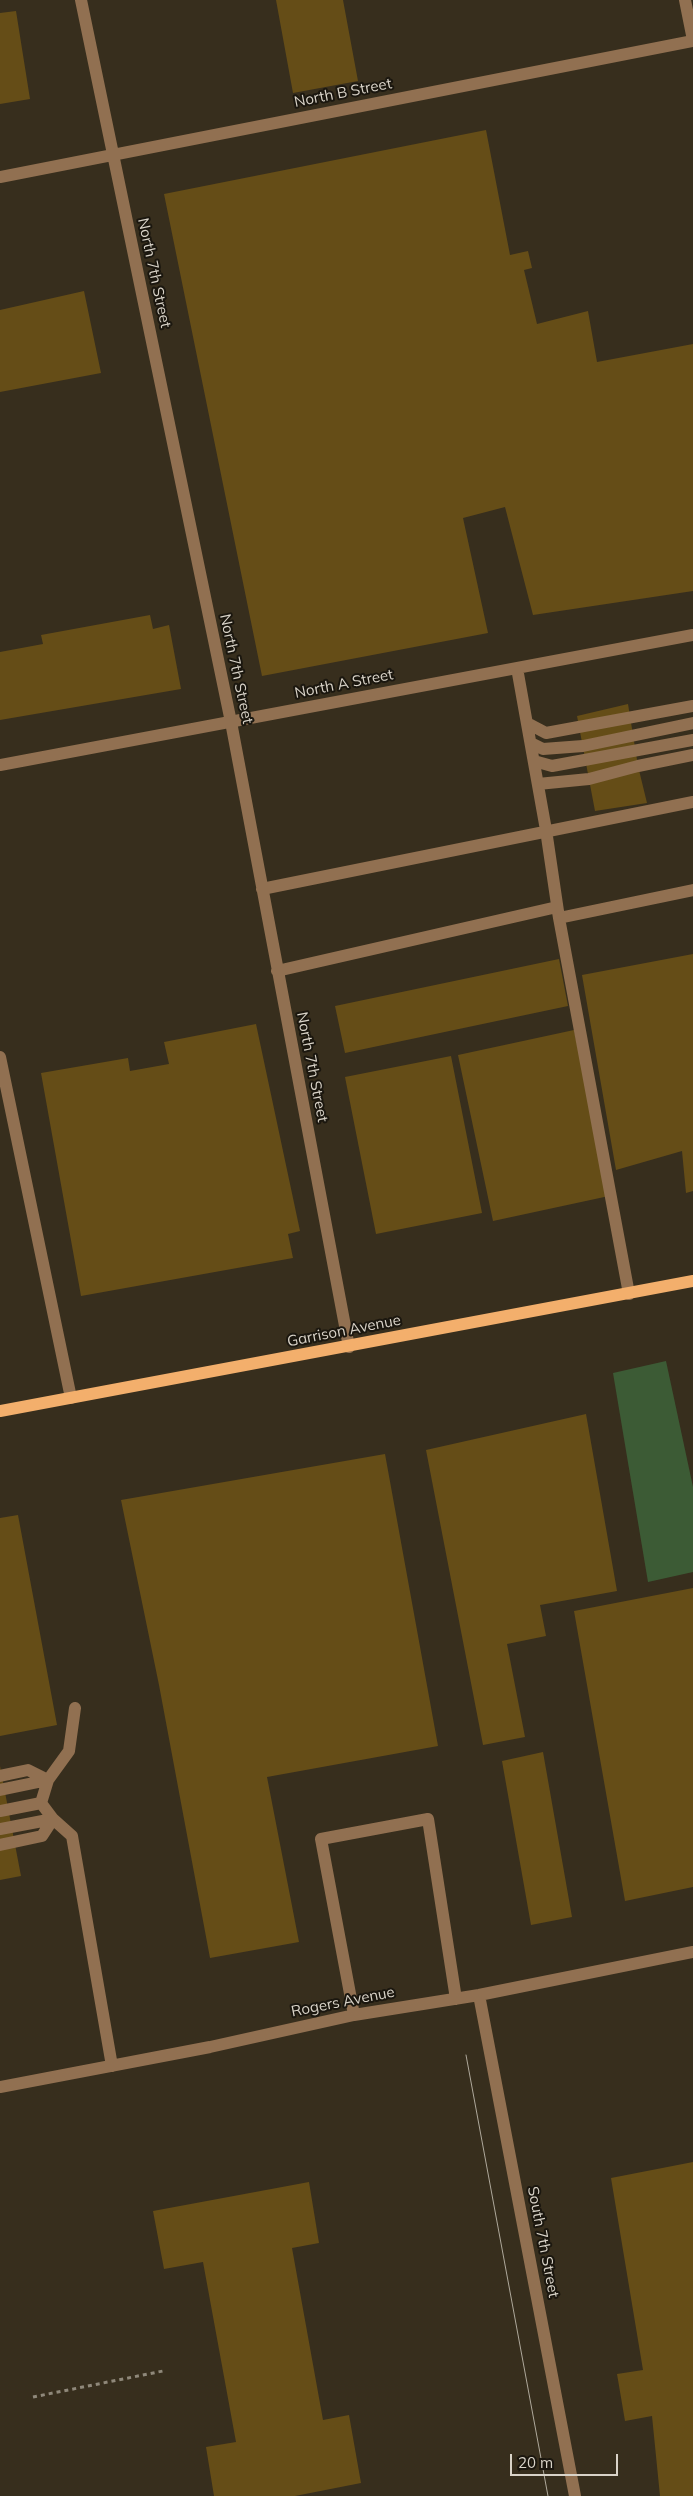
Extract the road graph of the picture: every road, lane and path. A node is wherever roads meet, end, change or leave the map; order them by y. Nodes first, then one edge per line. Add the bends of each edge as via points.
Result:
1 (81, 0) edge
2 (685, 0) edge
3 (693, 41) edge
4 (113, 154) junction
5 (0, 177) edge
6 (693, 635) edge
7 (517, 668) junction
8 (693, 706) edge
9 (230, 722) junction
10 (527, 723) junction
11 (693, 723) edge
12 (693, 740) edge
13 (531, 743) junction
14 (693, 755) edge
15 (534, 761) junction
16 (0, 765) edge
17 (538, 784) junction
18 (693, 802) edge
19 (546, 830) junction
20 (262, 889) junction
21 (693, 890) edge
22 (558, 912) junction
23 (277, 971) junction
24 (0, 1057) edge
25 (693, 1281) edge
26 (629, 1294) junction
27 (349, 1348) junction
28 (71, 1398) junction
29 (0, 1411) edge
30 (75, 1708) dead end
31 (0, 1776) edge
32 (48, 1780) junction
33 (0, 1790) edge
34 (40, 1803) junction
35 (0, 1811) edge
36 (53, 1819) junction
37 (0, 1828) edge
38 (0, 1845) edge
39 (693, 1952) edge
40 (479, 1995) junction
41 (456, 1999) junction
42 (354, 2015) junction
43 (112, 2066) junction
44 (0, 2086) edge
45 (163, 2371) dead end
46 (33, 2397) dead end
47 (575, 2496) edge

1 - 4 street, North 7th Street
2 - 3 street
3 - 4 street, North B Street
4 - 5 street, North B Street
4 - 9 street, North 7th Street
6 - 7 street, North A Street
7 - 9 street, North A Street
7 - 10 street
8 - 10 street via 546,733
9 - 16 street, North A Street
9 - 20 street, North 7th Street
10 - 13 street
11 - 13 street via 583,746 544,749
12 - 15 street via 552,766
13 - 15 street
14 - 17 street via 589,779
15 - 17 street
17 - 19 street
18 - 19 street
19 - 20 street
19 - 22 street
20 - 23 street, North 7th Street
21 - 22 street
22 - 23 street
22 - 26 street
23 - 27 street, North 7th Street
24 - 28 street
25 - 26 main road, Garrison Avenue
26 - 27 main road, Garrison Avenue
27 - 28 main road, Garrison Avenue
28 - 29 main road, Garrison Avenue
30 - 32 street via 69,1751
31 - 32 street via 28,1770
32 - 33 street
32 - 34 street
34 - 35 street
34 - 36 street
36 - 37 street
36 - 38 street via 42,1836
36 - 43 street via 72,1836
39 - 40 street, Rogers Avenue
40 - 41 street, Rogers Avenue
40 - 47 street, South 7th Street
41 - 42 street, Rogers Avenue
41 - 42 street via 428,1819 321,1839
42 - 43 street, Rogers Avenue
43 - 44 street, Rogers Avenue
45 - 46 path

